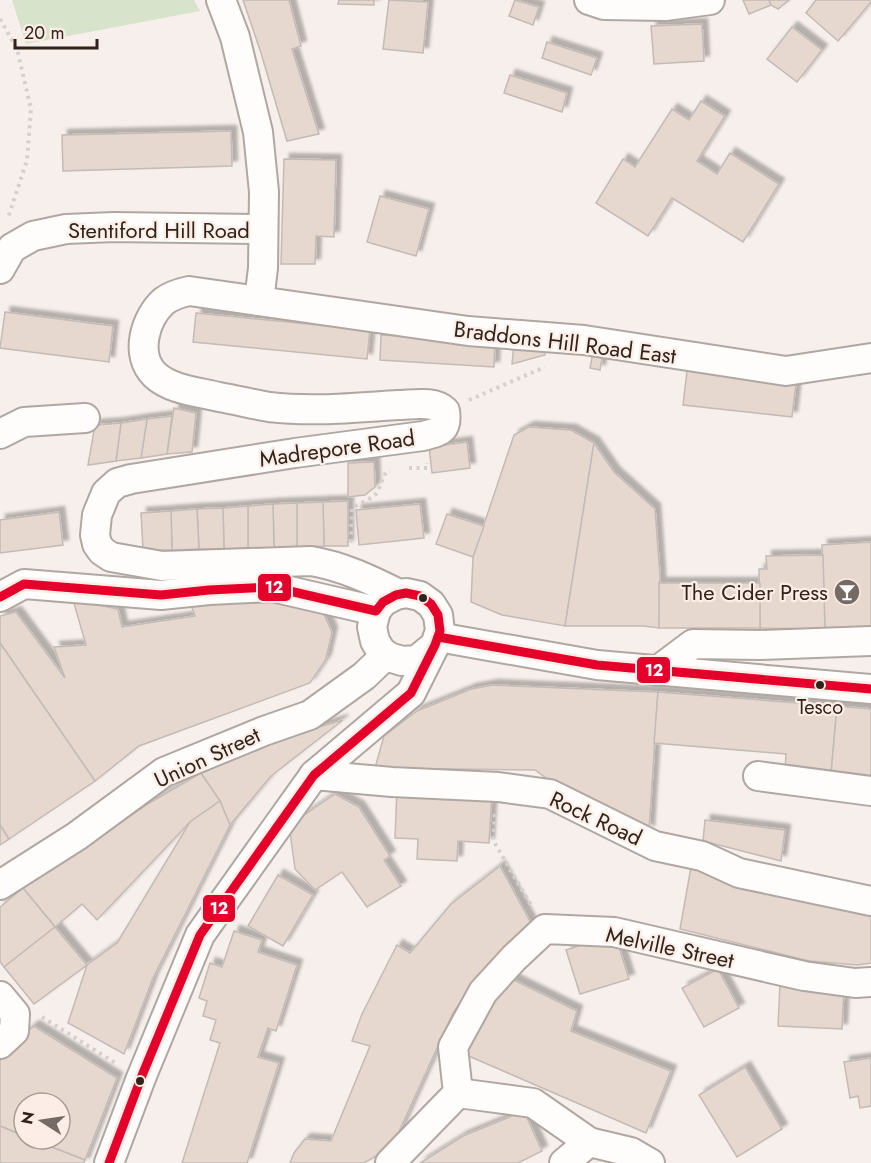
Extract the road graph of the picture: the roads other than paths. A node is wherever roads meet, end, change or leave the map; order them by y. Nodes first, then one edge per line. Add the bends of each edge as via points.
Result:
1 (221, 0) edge
2 (589, 0) edge
3 (710, 0) edge
4 (262, 229) junction
5 (6, 258) edge
6 (259, 301) junction
7 (871, 358) edge
8 (85, 418) dead end
9 (0, 434) edge
10 (399, 594) junction
11 (0, 597) edge
12 (375, 613) junction
13 (436, 641) junction
14 (871, 641) edge
15 (386, 655) junction
16 (657, 671) junction
17 (871, 689) edge
18 (314, 775) junction
19 (758, 776) dead end
20 (871, 791) edge
21 (0, 885) edge
22 (871, 901) edge
23 (871, 982) edge
24 (7, 1005) edge
25 (0, 1044) edge
26 (458, 1093) junction
27 (590, 1142) junction
28 (109, 1163) edge
29 (390, 1163) edge
30 (564, 1163) edge
31 (650, 1163) edge

1 - 4 street via 235,37 258,132 264,192
2 - 3 street via 604,5 645,6
4 - 5 street, Stentiford Hill Road via 66,229 33,236
4 - 6 street
6 - 7 street, Braddons Hill Road East via 468,331 584,340 786,371
6 - 10 street, Madrepore Road via 189,291 175,294 156,310 149,324 144,345 147,364 163,381 269,407 418,404 440,406 447,422 441,430 423,436 117,483 106,493 97,515 97,544 111,557 162,566 311,561 350,571
8 - 9 street via 24,422
10 - 12 street via 383,602
10 - 13 street via 420,596 431,604 440,622
11 - 12 street via 24,584 161,595 272,587
12 - 15 street via 375,641
13 - 15 street via 417,660 402,661
13 - 16 street
13 - 18 street via 411,693
14 - 16 street via 693,644
15 - 21 street, Union Street via 310,715 164,772 77,836
16 - 17 street
18 - 22 street, Rock Road via 550,794 655,846 702,856 739,873
18 - 28 street via 200,935
19 - 20 street
23 - 26 street, Melville Street via 804,976 614,932 545,929 483,992 453,1047
24 - 25 street via 14,1031
26 - 27 street via 533,1102
26 - 29 street
27 - 30 street
27 - 31 street via 631,1152

